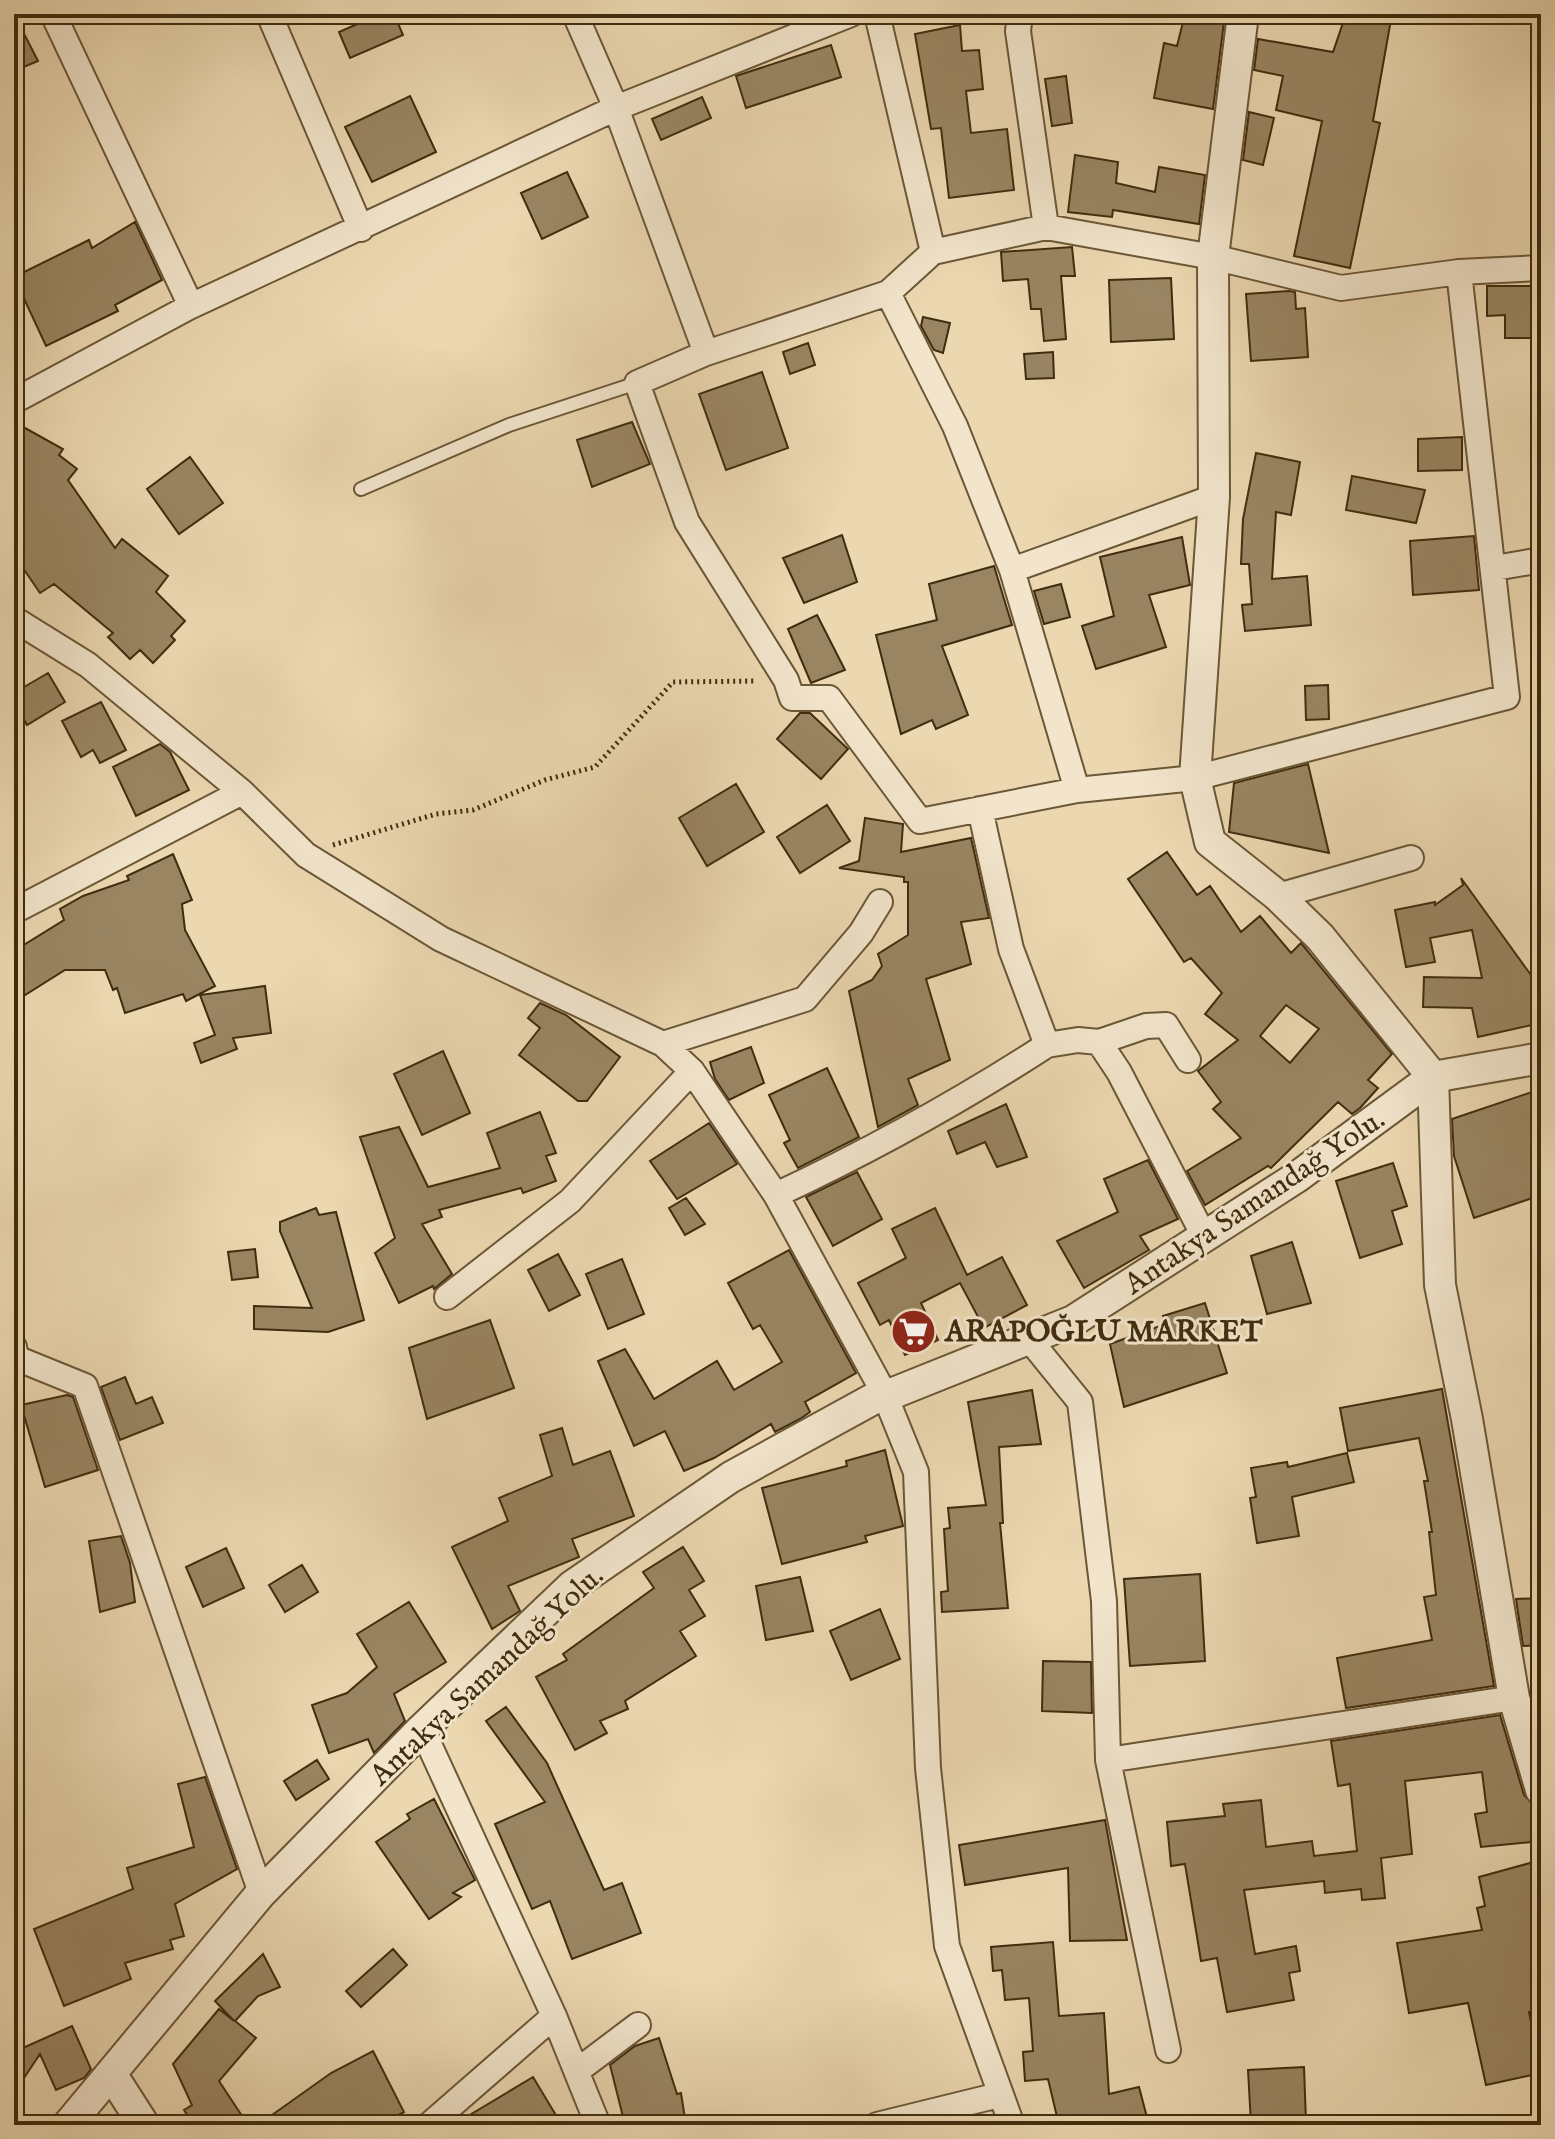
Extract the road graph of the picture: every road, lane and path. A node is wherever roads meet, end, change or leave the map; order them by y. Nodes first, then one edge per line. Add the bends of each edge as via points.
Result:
1 (53, 14) edge
2 (269, 14) edge
3 (575, 14) edge
4 (851, 14) edge
5 (877, 14) edge
6 (1020, 14) edge
7 (1243, 14) edge
8 (616, 108) junction
9 (1046, 227) junction
10 (361, 229) junction
11 (933, 252) junction
12 (1213, 257) junction
13 (1541, 268) edge
14 (1459, 272) junction
15 (888, 293) junction
16 (191, 306) junction
17 (706, 353) junction
18 (637, 383) junction
19 (14, 401) edge
20 (361, 489) dead end
21 (1214, 497) junction
22 (1541, 560) edge
23 (1495, 568) junction
24 (1012, 570) junction
25 (14, 619) edge
26 (786, 680) junction
27 (1195, 778) junction
28 (1077, 790) junction
29 (242, 792) junction
30 (980, 809) junction
31 (306, 855) junction
32 (1411, 858) dead end
33 (1278, 896) junction
34 (880, 902) dead end
35 (14, 911) edge
36 (1099, 1042) junction
37 (663, 1044) junction
38 (1047, 1045) junction
39 (1541, 1058) edge
40 (1188, 1060) dead end
41 (692, 1071) junction
42 (1433, 1077) junction
43 (776, 1195) junction
44 (1205, 1238) junction
45 (447, 1297) dead end
46 (1029, 1339) junction
47 (15, 1355) edge
48 (884, 1393) junction
49 (1514, 1698) junction
50 (422, 1729) junction
51 (1533, 1730) edge
52 (1108, 1760) junction
53 (1541, 1790) edge
54 (261, 1893) junction
55 (554, 2016) junction
56 (638, 2025) dead end
57 (1168, 2050) dead end
58 (577, 2071) junction
59 (112, 2075) junction
60 (999, 2095) junction
61 (68, 2125) edge
62 (144, 2125) edge
63 (429, 2125) edge
64 (598, 2125) edge
65 (877, 2125) edge
66 (1012, 2125) edge

1 - 16 street
2 - 10 street
3 - 8 street
4 - 8 street
5 - 11 street
6 - 9 street via 1018,31
7 - 12 street
8 - 10 street
8 - 17 street
9 - 11 street
9 - 12 street
10 - 16 street
11 - 15 street
12 - 14 street via 1341,288
12 - 21 street
13 - 14 street
14 - 23 street
15 - 17 street
15 - 24 street via 955,426
16 - 19 street
17 - 18 street
18 - 20 lane via 509,425
18 - 26 street via 687,522
21 - 24 street
21 - 27 street
22 - 23 street
23 - 27 street via 1507,697
24 - 28 street
25 - 29 street via 88,665
26 - 30 street via 792,698 829,698 920,821
26 - 31 path via 673,682 595,767 545,780 473,810 368,832
27 - 28 street
27 - 33 street via 1210,842
28 - 30 street
29 - 31 street
29 - 35 street
30 - 38 street via 1011,949
31 - 37 street via 441,939
32 - 33 street
33 - 42 street via 1320,937
34 - 37 street via 805,999
36 - 38 street
36 - 40 street via 1166,1025
36 - 44 street
37 - 41 street
38 - 43 street via 867,1153
39 - 42 street, Antakya Samandağ Yolu.
41 - 43 street
41 - 45 street via 570,1201
42 - 44 street, Antakya Samandağ Yolu.
42 - 49 street via 1440,1285
43 - 48 street
44 - 46 street, Antakya Samandağ Yolu. via 1073,1321
46 - 48 street, Antakya Samandağ Yolu.
46 - 52 street via 1080,1402 1104,1601
47 - 54 street via 85,1386
48 - 50 street, Antakya Samandağ Yolu. via 731,1477 572,1586
48 - 60 street via 916,1472 928,1768 947,1946
49 - 51 street
49 - 52 street
50 - 54 street, Antakya Samandağ Yolu.
50 - 55 street
51 - 53 street
52 - 57 street
54 - 59 street, Antakya Samandağ Yolu.
55 - 58 street
55 - 63 street
56 - 58 street
58 - 64 street
59 - 61 street, Antakya Samandağ Yolu.
59 - 62 street
60 - 65 street
60 - 66 street

